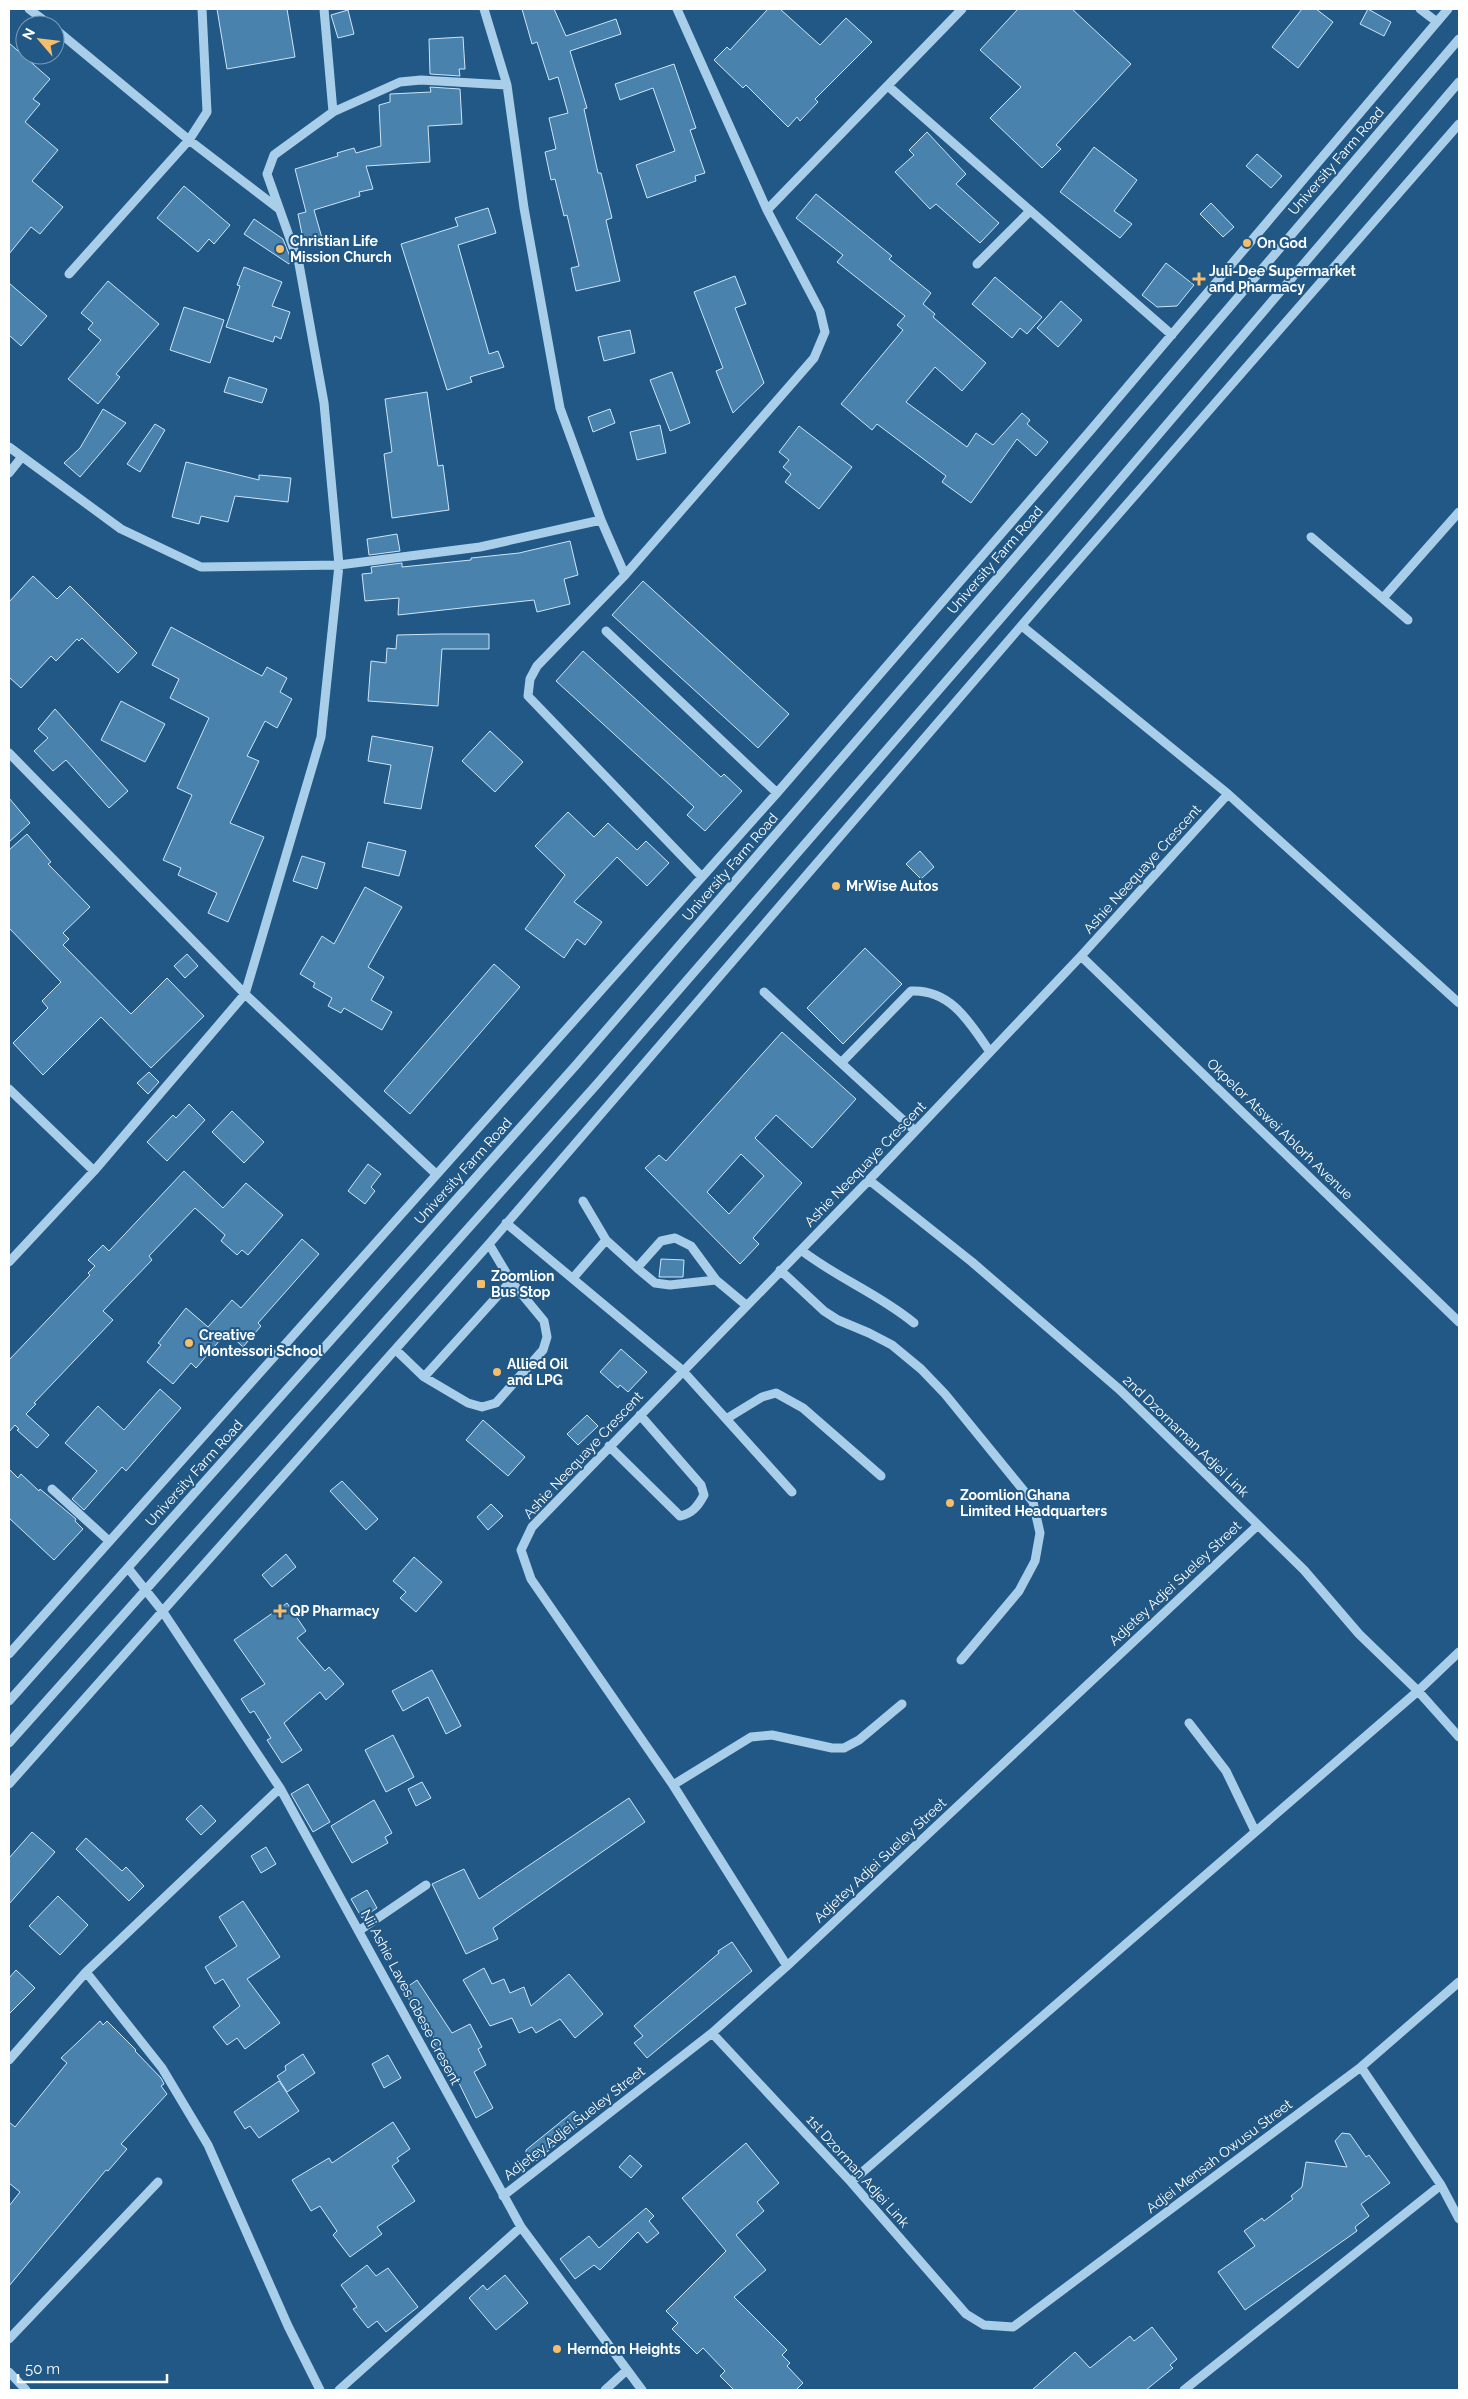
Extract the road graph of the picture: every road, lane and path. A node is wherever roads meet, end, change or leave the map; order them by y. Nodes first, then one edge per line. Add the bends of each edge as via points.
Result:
1 (202, 9) edge
2 (324, 9) edge
3 (484, 9) edge
4 (678, 9) edge
5 (962, 9) edge
6 (1420, 9) edge
7 (1448, 9) edge
8 (1437, 22) junction
9 (65, 37) edge
10 (1459, 39) edge
11 (1459, 82) edge
12 (507, 85) junction
13 (888, 86) junction
14 (333, 112) junction
15 (1457, 130) edge
16 (189, 140) junction
17 (279, 209) junction
18 (767, 210) junction
19 (1029, 212) junction
20 (977, 264) dead end
21 (69, 274) dead end
22 (1172, 335) junction
23 (9, 447) edge
24 (21, 458) junction
25 (9, 473) edge
26 (1459, 512) edge
27 (600, 520) junction
28 (1311, 537) dead end
29 (339, 565) junction
30 (625, 575) junction
31 (1383, 598) junction
32 (1408, 620) dead end
33 (1022, 626) junction
34 (606, 631) dead end
35 (9, 753) edge
36 (777, 793) junction
37 (1228, 794) junction
38 (702, 877) junction
39 (1081, 956) junction
40 (764, 992) dead end
41 (246, 994) junction
42 (1459, 1003) edge
43 (990, 1052) junction
44 (842, 1062) junction
45 (9, 1089) edge
46 (915, 1131) junction
47 (94, 1171) junction
48 (436, 1174) junction
49 (869, 1180) junction
50 (583, 1201) dead end
51 (506, 1224) junction
52 (606, 1240) junction
53 (489, 1244) junction
54 (801, 1250) junction
55 (9, 1262) edge
56 (637, 1268) junction
57 (780, 1270) junction
58 (573, 1278) junction
59 (716, 1280) junction
60 (511, 1281) junction
61 (746, 1305) junction
62 (1459, 1322) edge
63 (914, 1323) dead end
64 (396, 1350) junction
65 (682, 1370) junction
66 (424, 1378) junction
67 (640, 1415) junction
68 (726, 1419) junction
69 (609, 1446) junction
70 (881, 1476) dead end
71 (52, 1489) dead end
72 (792, 1492) dead end
73 (1258, 1525) junction
74 (109, 1541) junction
75 (128, 1568) junction
76 (146, 1589) junction
77 (163, 1612) junction
78 (1459, 1652) edge
79 (9, 1654) edge
80 (961, 1660) dead end
81 (1418, 1691) junction
82 (9, 1701) edge
83 (902, 1704) dead end
84 (1189, 1723) dead end
85 (1459, 1737) edge
86 (9, 1742) edge
87 (9, 1784) edge
88 (673, 1785) junction
89 (280, 1788) junction
90 (1255, 1831) junction
91 (426, 1885) dead end
92 (360, 1930) junction
93 (787, 1966) junction
94 (86, 1972) junction
95 (1459, 1982) edge
96 (712, 2033) junction
97 (9, 2060) edge
98 (1361, 2067) junction
99 (158, 2182) dead end
100 (851, 2182) junction
101 (1441, 2185) junction
102 (503, 2196) junction
103 (1459, 2219) edge
104 (520, 2227) junction
105 (984, 2324) joint
106 (9, 2339) edge
107 (627, 2370) junction
108 (9, 2372) edge
109 (26, 2390) edge
110 (320, 2390) edge
111 (339, 2390) edge
112 (605, 2390) edge
113 (642, 2390) edge
114 (1184, 2390) edge

1 - 16 street via 207,112
2 - 14 street
3 - 12 street
4 - 18 street
5 - 13 street
6 - 8 street
7 - 8 street
8 - 22 street
9 - 16 street
10 - 75 street, University Farm Road via 1032,539 576,1065
11 - 76 street via 598,1084
12 - 14 street via 421,80 400,82
12 - 27 street via 524,208 560,408
13 - 18 street
13 - 19 street
14 - 17 street via 274,155 268,174
15 - 33 street
16 - 17 street
16 - 21 street
17 - 29 street via 299,264 324,403
18 - 30 street via 820,311 824,332 814,358
19 - 20 street
19 - 22 street
22 - 36 street
23 - 24 street
24 - 25 street
24 - 29 street via 120,529 201,567
26 - 31 street
27 - 29 street via 480,547
27 - 30 street
28 - 31 street
29 - 41 street via 321,737
30 - 38 street via 537,666 530,679 528,696
31 - 32 street
33 - 37 street
33 - 51 street
34 - 36 street
35 - 41 street
36 - 38 street
37 - 39 street, Ashie Neequaye Crescent
37 - 42 street
38 - 48 street
39 - 43 street, Ashie Neequaye Crescent
39 - 62 street, Okpelor Atswei Ablorh Avenue
40 - 44 street
41 - 47 street
41 - 48 street
43 - 44 street via 963,1012 924,990 911,991
43 - 46 street, Ashie Neequaye Crescent
44 - 46 street
45 - 47 street
46 - 49 street, Ashie Neequaye Crescent
47 - 55 street
48 - 74 street
49 - 54 street, Ashie Neequaye Crescent
49 - 73 street, 2nd Dzornaman Adjei Link via 972,1262 1120,1390
50 - 52 street
51 - 53 street
51 - 58 street
52 - 56 street
52 - 58 street
53 - 60 street
53 - 64 street
54 - 57 street, Ashie Neequaye Crescent
54 - 63 street via 839,1276 886,1301
56 - 59 street via 655,1283 670,1285
56 - 59 street via 660,1241 675,1238 690,1246
57 - 61 street, Ashie Neequaye Crescent
57 - 80 street via 824,1311 892,1345 921,1369 1033,1502 1040,1533 1035,1561 1019,1591
58 - 65 street
59 - 61 street
60 - 66 street
60 - 66 street via 544,1321 548,1337 543,1350 496,1403 482,1407 468,1403
61 - 65 street, Ashie Neequaye Crescent
64 - 66 street
64 - 77 street
65 - 67 street, Ashie Neequaye Crescent
65 - 68 street
67 - 69 street, Ashie Neequaye Crescent
67 - 69 street via 701,1485 704,1495 699,1505 688,1515 680,1516
68 - 70 street via 762,1397 776,1393 802,1408
68 - 72 street
69 - 88 street, Ashie Neequaye Crescent via 532,1527 521,1550 531,1579
71 - 74 street
73 - 81 street, 2nd Dzornaman Adjei Link via 1304,1570 1359,1634
73 - 93 street, Adjetey Adjei Sueley Street
74 - 79 street
75 - 76 street, Nii Ashie Laves Gbese Cresent
75 - 82 street, University Farm Road
76 - 77 street, Nii Ashie Laves Gbese Cresent
76 - 86 street
77 - 87 street
77 - 89 street, Nii Ashie Laves Gbese Cresent
78 - 81 street
81 - 85 street, 2nd Dzornaman Adjei Link
81 - 90 street
83 - 88 street via 859,1740 844,1748 772,1735 751,1738
84 - 90 street via 1226,1771
88 - 93 street
89 - 92 street, Nii Ashie Laves Gbese Cresent
89 - 94 street
90 - 100 street
91 - 92 street
92 - 102 street, Nii Ashie Laves Gbese Cresent
93 - 96 street, Adjetey Adjei Sueley Street
94 - 97 street
94 - 110 street via 162,2068 208,2145
95 - 98 street, Adjei Mensah Owusu Street
96 - 100 street, 1st Dzorman Adjei Link
96 - 102 street, Adjetey Adjei Sueley Street
98 - 101 street
98 - 105 street, Adjei Mensah Owusu Street via 1013,2328
99 - 106 street
100 - 105 street, 1st Dzorman Adjei Link via 966,2314
101 - 103 street
101 - 114 street
102 - 104 street, Nii Ashie Laves Gbese Cresent
104 - 107 street, Nii Ashie Laves Gbese Cresent
104 - 111 street
107 - 112 street
107 - 113 street, Nii Ashie Laves Gbese Cresent
108 - 109 street

